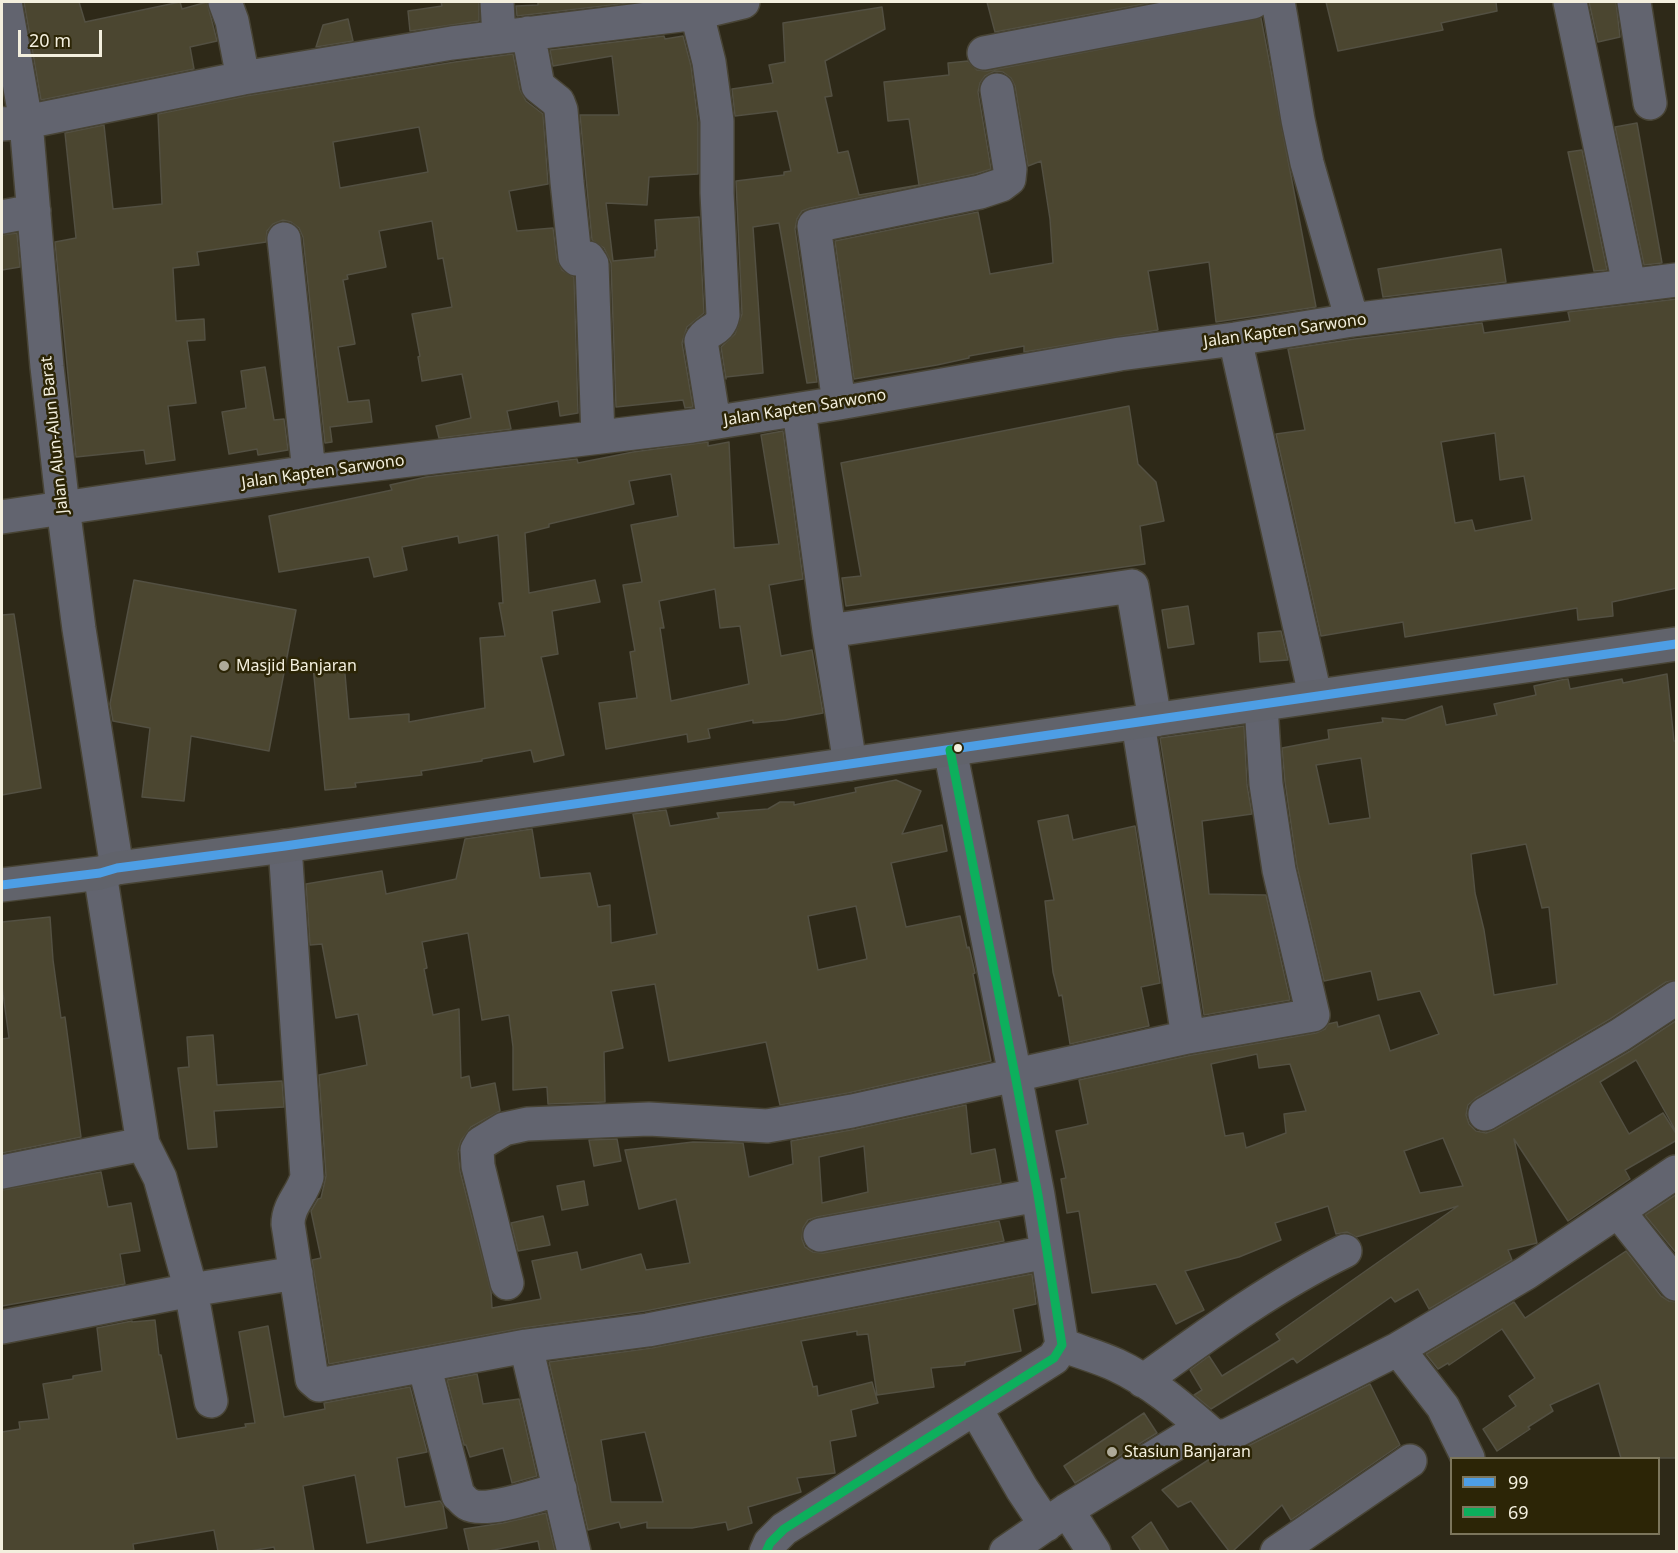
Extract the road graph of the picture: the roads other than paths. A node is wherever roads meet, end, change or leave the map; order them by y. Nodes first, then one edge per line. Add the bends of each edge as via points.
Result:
1 (5, 2) edge
2 (225, 2) edge
3 (497, 2) edge
4 (743, 2) edge
5 (1253, 2) edge
6 (1275, 2) edge
7 (1570, 2) edge
8 (1634, 2) edge
9 (696, 7) edge
10 (1173, 9) edge
11 (514, 35) junction
12 (984, 53) dead end
13 (243, 78) junction
14 (997, 90) dead end
15 (1650, 103) dead end
16 (14, 123) edge
17 (34, 211) junction
18 (2, 217) edge
19 (284, 239) dead end
20 (1677, 280) edge
21 (1618, 286) junction
22 (1352, 320) junction
23 (1235, 339) junction
24 (839, 403) junction
25 (799, 410) junction
26 (714, 422) junction
27 (598, 437) junction
28 (309, 472) junction
29 (63, 507) junction
30 (2, 517) edge
31 (829, 631) junction
32 (1677, 644) edge
33 (1315, 695) junction
34 (1261, 705) junction
35 (1146, 722) junction
36 (950, 750) junction
37 (850, 764) junction
38 (285, 846) junction
39 (108, 870) junction
40 (2, 885) edge
41 (1677, 998) edge
42 (1188, 1037) junction
43 (1016, 1075) junction
44 (1485, 1114) dead end
45 (143, 1144) junction
46 (2, 1172) edge
47 (1677, 1172) edge
48 (1038, 1195) junction
49 (1618, 1211) junction
50 (820, 1235) dead end
51 (1345, 1251) dead end
52 (1047, 1252) junction
53 (296, 1273) junction
54 (507, 1282) dead end
55 (1677, 1284) edge
56 (191, 1290) junction
57 (2, 1327) edge
58 (1062, 1345) junction
59 (526, 1346) junction
60 (1398, 1348) junction
61 (424, 1365) junction
62 (1143, 1380) junction
63 (211, 1401) dead end
64 (975, 1408) junction
65 (1203, 1427) junction
66 (1468, 1457) edge
67 (1410, 1461) dead end
68 (560, 1489) junction
69 (1057, 1517) junction
70 (574, 1551) edge
71 (766, 1551) edge
72 (1006, 1551) edge
73 (1094, 1551) edge
74 (1277, 1551) edge

1 - 16 street, Jalan Alun-Alun Barat
2 - 13 street
3 - 11 street
4 - 9 street
5 - 10 street
6 - 22 street via 1306,163
7 - 21 street
8 - 15 street
9 - 11 street
9 - 26 street via 710,62 717,121 723,315 701,341
10 - 12 street
11 - 13 street
11 - 27 street via 538,86 558,102 561,110 575,257 588,258 592,264
13 - 16 street
14 - 24 street via 1010,169 1009,178 1001,184 980,192 814,226
16 - 17 street, Jalan Alun-Alun Barat
17 - 18 street
17 - 29 street, Jalan Alun-Alun Barat
19 - 28 street
20 - 21 street, Jalan Kapten Sarwono
21 - 22 street, Jalan Kapten Sarwono
22 - 23 street, Jalan Kapten Sarwono
23 - 24 street, Jalan Kapten Sarwono via 1120,354
23 - 33 street
24 - 25 street, Jalan Kapten Sarwono
25 - 26 street, Jalan Kapten Sarwono
25 - 31 street
26 - 27 street, Jalan Kapten Sarwono
27 - 28 street, Jalan Kapten Sarwono
28 - 29 street, Jalan Kapten Sarwono
29 - 30 street, Jalan Kapten Sarwono
29 - 39 street, Jalan Alun-Alun Barat
31 - 35 street via 1132,586
31 - 37 street
32 - 33 main road
33 - 34 main road
34 - 35 main road
34 - 42 street via 1266,784 1279,870 1313,1015
35 - 36 main road
35 - 42 street
36 - 37 main road
36 - 43 street
37 - 38 main road
38 - 39 main road
38 - 53 street via 307,1177 288,1216
39 - 40 main road
39 - 45 street, Jalan Alun-Alun Barat
41 - 44 street
42 - 43 street
43 - 48 street
43 - 54 street via 767,1126 649,1119 527,1124 504,1129 481,1143 477,1150
45 - 46 street
45 - 56 street, Jalan Alun-Alun Barat via 160,1178
47 - 49 street
48 - 50 street
48 - 52 street
49 - 55 street
49 - 60 street via 1526,1273
51 - 62 street via 1231,1317
52 - 58 street
52 - 59 street via 648,1330
53 - 56 street
53 - 61 street via 312,1379 316,1384 322,1386
56 - 57 street
56 - 63 street, Jalan Alun-Alun Barat
58 - 62 street
58 - 64 street via 1054,1358
59 - 61 street
59 - 68 street
60 - 65 street via 1228,1435 1215,1437
60 - 66 street via 1443,1407
61 - 68 street via 458,1495 468,1505 479,1508
62 - 65 street
64 - 69 street via 1022,1490
64 - 71 street via 784,1529
65 - 69 street
67 - 74 street
68 - 70 street
69 - 72 street
69 - 73 street

